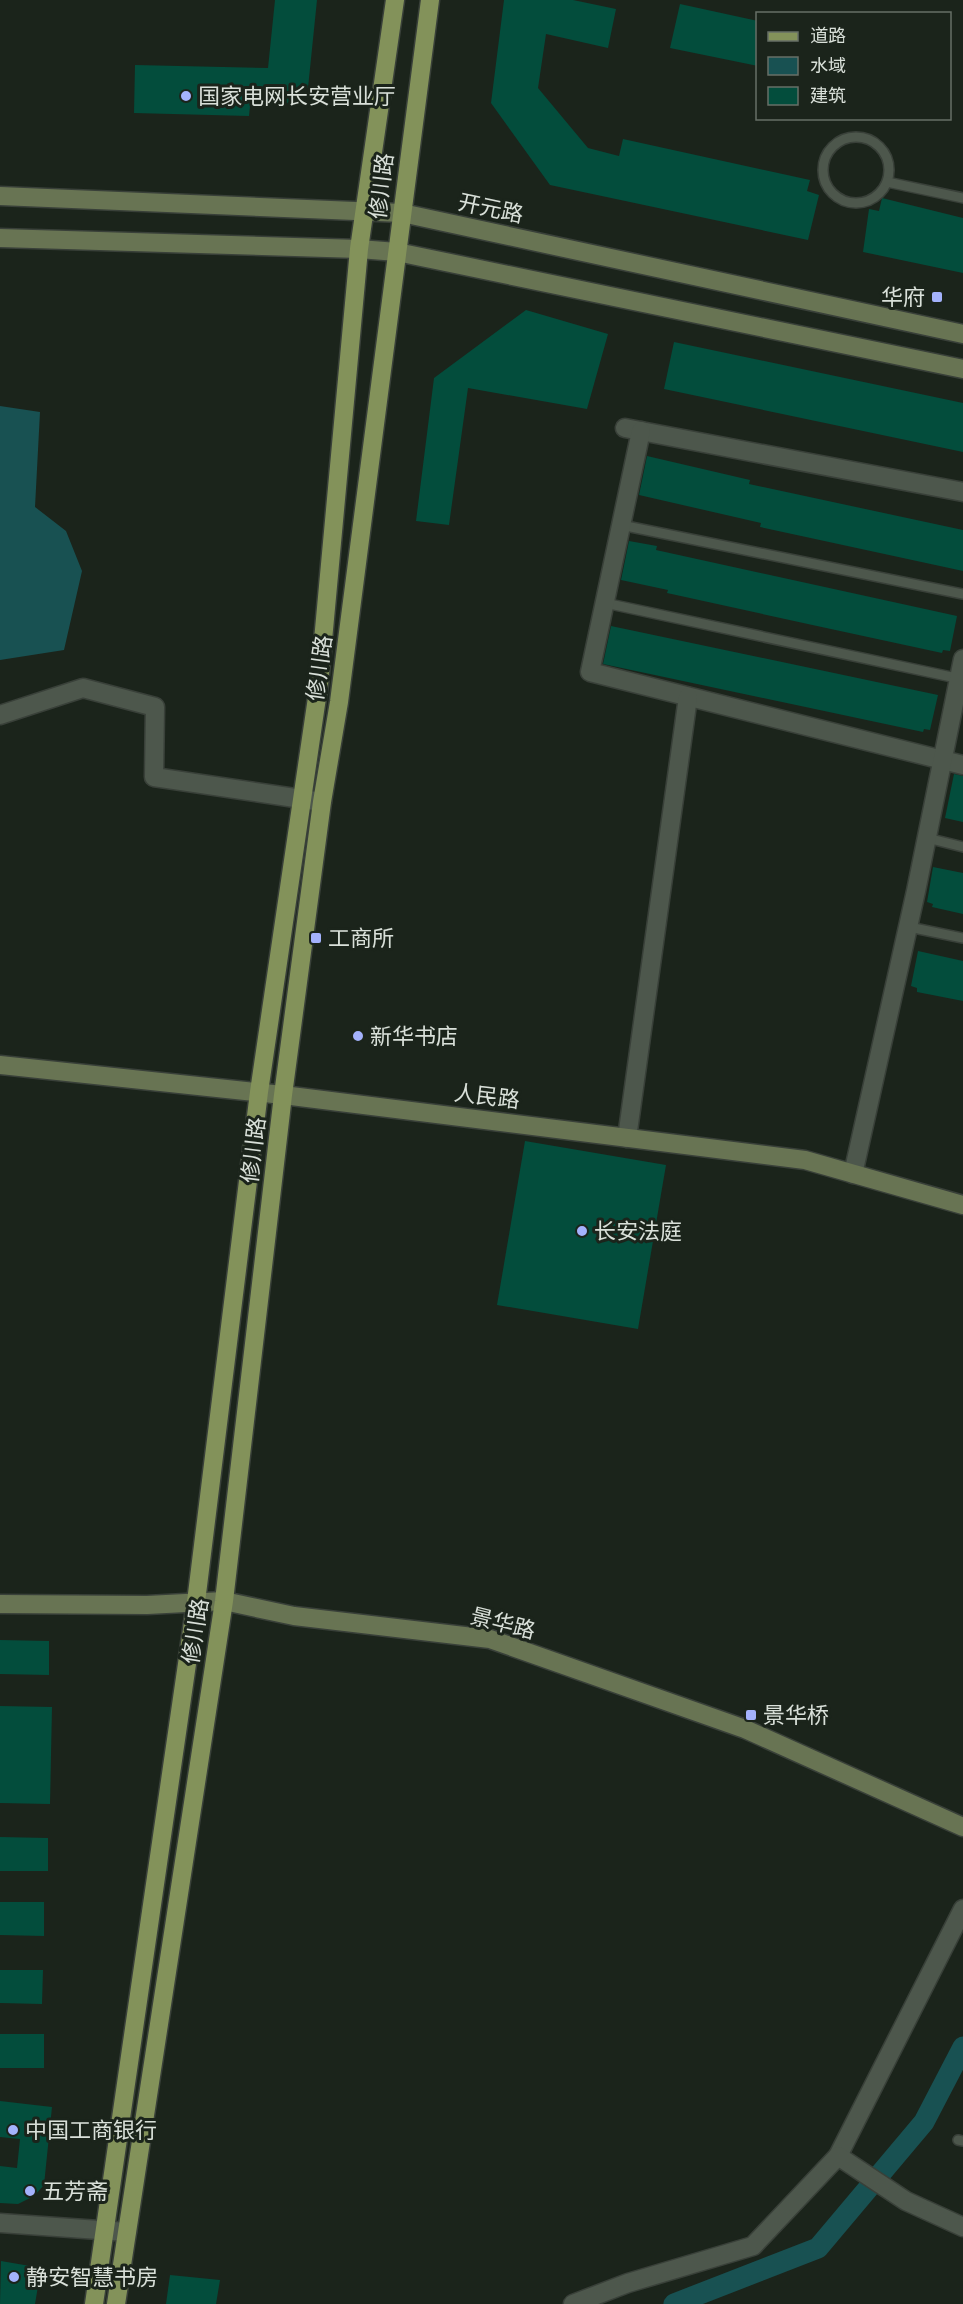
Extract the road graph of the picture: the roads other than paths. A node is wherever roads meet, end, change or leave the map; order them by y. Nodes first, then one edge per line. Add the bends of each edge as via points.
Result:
1 (395, 0) edge
2 (430, 0) edge
3 (887, 182) junction
4 (0, 196) edge
5 (963, 198) edge
6 (365, 210) junction
7 (402, 213) junction
8 (0, 238) edge
9 (359, 249) junction
10 (397, 252) junction
11 (963, 334) edge
12 (963, 369) edge
13 (963, 492) edge
14 (621, 525) junction
15 (963, 594) edge
16 (605, 603) junction
17 (963, 658) edge
18 (961, 679) edge
19 (688, 697) junction
20 (0, 715) edge
21 (943, 760) junction
22 (963, 765) edge
23 (301, 799) junction
24 (322, 802) junction
25 (927, 838) junction
26 (963, 847) edge
27 (909, 927) junction
28 (963, 938) edge
29 (0, 1065) edge
30 (258, 1092) junction
31 (283, 1095) junction
32 (627, 1138) junction
33 (854, 1174) junction
34 (963, 1205) edge
35 (224, 1600) junction
36 (196, 1602) junction
37 (0, 1604) edge
38 (963, 1827) edge
39 (963, 1909) edge
40 (838, 2156) junction
41 (0, 2223) edge
42 (963, 2227) edge
43 (106, 2230) junction
44 (127, 2232) junction
45 (94, 2304) edge
46 (116, 2304) edge
47 (573, 2304) edge

1 - 6 main road, 修川路
2 - 7 main road, 修川路
3 - 3 lane via 868,201 846,201 828,188 823,177 825,156 831,147 850,136 872,140 890,166
3 - 5 lane
4 - 6 street, 开元路
6 - 7 street, 开元路
6 - 9 main road, 修川路
7 - 10 main road, 修川路
7 - 11 street, 开元路
8 - 9 street
9 - 10 street
9 - 23 main road, 修川路 via 319,684
10 - 12 street
10 - 24 main road, 修川路 via 339,702
13 - 14 street via 633,429
14 - 15 lane
14 - 16 street
16 - 18 lane
16 - 19 street via 590,672
17 - 18 street
18 - 21 street
19 - 21 street
19 - 32 street
20 - 23 street via 83,688 155,707 154,777
21 - 22 street
21 - 25 street
23 - 24 street
23 - 30 main road, 修川路
24 - 31 main road, 修川路
25 - 26 lane
25 - 27 street
27 - 28 lane
27 - 33 street
29 - 30 street, 人民路
30 - 31 street, 人民路
30 - 36 main road, 修川路
31 - 32 street, 人民路
31 - 35 main road, 修川路
32 - 33 street, 人民路 via 806,1160
33 - 34 street, 人民路
35 - 36 street, 景华路
35 - 38 street, 景华路 via 294,1616 490,1639 745,1728
35 - 44 main road, 修川路
36 - 37 street, 景华路
36 - 43 main road, 修川路
39 - 40 street
40 - 42 street via 897,2195
40 - 47 street via 753,2246 628,2283
41 - 43 street
43 - 44 street
43 - 45 main road, 修川路
44 - 46 main road, 修川路

